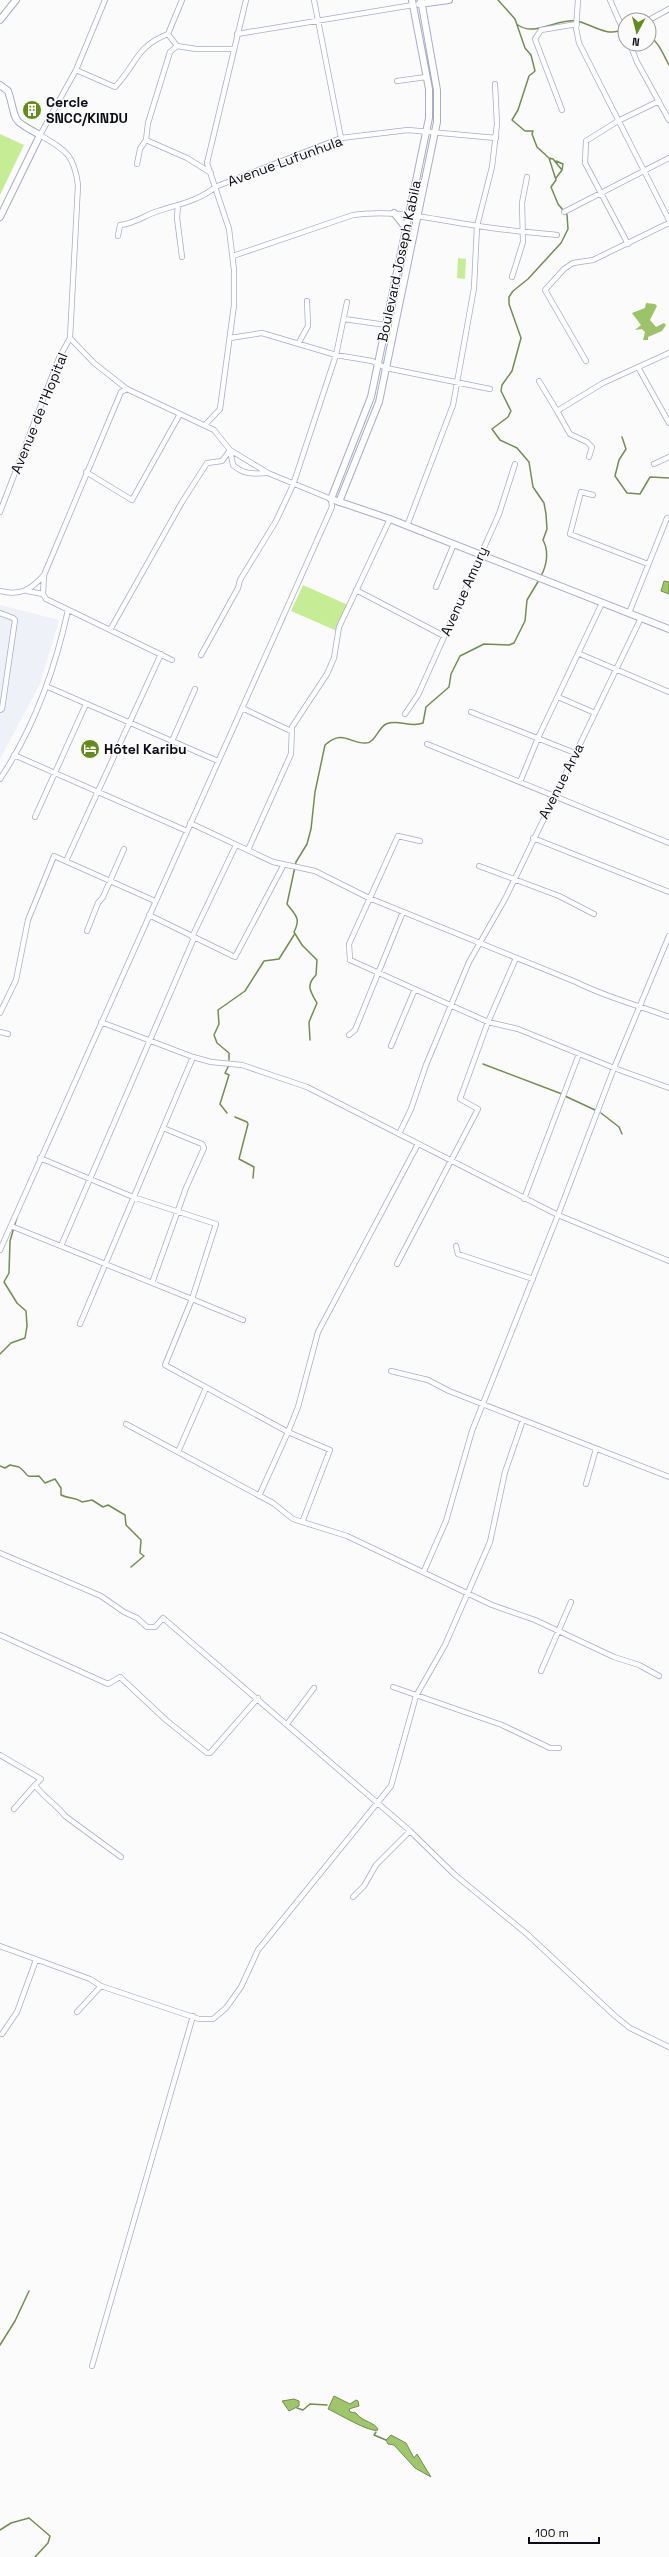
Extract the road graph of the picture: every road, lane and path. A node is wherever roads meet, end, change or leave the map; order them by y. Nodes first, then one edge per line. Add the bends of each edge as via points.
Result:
1 (16, 0) edge
2 (105, 0) edge
3 (182, 0) edge
4 (246, 0) edge
5 (314, 0) edge
6 (449, 0) edge
7 (578, 0) edge
8 (610, 0) edge
9 (413, 2) edge
10 (421, 2) edge
11 (669, 8) edge
12 (617, 15) edge
13 (657, 15) edge
14 (0, 20) edge
15 (318, 22) junction
16 (577, 22) junction
17 (168, 34) junction
18 (238, 34) junction
19 (177, 46) junction
20 (234, 49) junction
21 (634, 52) edge
22 (76, 70) junction
23 (426, 77) junction
24 (396, 81) dead end
25 (0, 84) edge
26 (495, 84) dead end
27 (658, 101) junction
28 (562, 110) dead end
29 (669, 120) edge
30 (618, 121) junction
31 (426, 131) junction
32 (435, 131) junction
33 (40, 135) junction
34 (340, 138) junction
35 (496, 138) junction
36 (146, 140) junction
37 (669, 158) edge
38 (137, 164) dead end
39 (644, 171) junction
40 (211, 174) junction
41 (527, 177) dead end
42 (215, 187) junction
43 (601, 193) junction
44 (178, 204) junction
45 (564, 212) dead end
46 (394, 213) junction
47 (408, 216) junction
48 (0, 217) edge
49 (417, 217) junction
50 (669, 221) edge
51 (477, 226) junction
52 (406, 228) junction
53 (524, 231) junction
54 (557, 235) dead end
55 (118, 236) dead end
56 (628, 244) junction
57 (233, 256) junction
58 (182, 257) dead end
59 (512, 277) dead end
60 (307, 301) dead end
61 (347, 302) dead end
62 (344, 319) junction
63 (386, 325) junction
64 (70, 338) junction
65 (230, 338) junction
66 (298, 344) junction
67 (669, 353) edge
68 (336, 355) junction
69 (586, 361) dead end
70 (378, 364) junction
71 (386, 368) junction
72 (639, 368) junction
73 (539, 380) dead end
74 (455, 383) junction
75 (127, 389) junction
76 (490, 389) dead end
77 (557, 411) junction
78 (180, 414) junction
79 (669, 423) edge
80 (205, 425) junction
81 (230, 450) junction
82 (589, 457) dead end
83 (669, 457) edge
84 (515, 464) dead end
85 (654, 464) dead end
86 (86, 472) junction
87 (268, 473) junction
88 (293, 485) junction
89 (593, 495) dead end
90 (331, 499) junction
91 (339, 502) junction
92 (332, 506) junction
93 (0, 512) edge
94 (667, 518) dead end
95 (390, 519) junction
96 (407, 526) junction
97 (454, 544) junction
98 (481, 555) junction
99 (648, 564) junction
100 (44, 575) junction
101 (436, 587) dead end
102 (356, 590) junction
103 (0, 591) edge
104 (27, 591) junction
105 (43, 594) junction
106 (602, 603) junction
107 (68, 610) junction
108 (0, 613) edge
109 (629, 613) junction
110 (641, 618) junction
111 (669, 629) edge
112 (110, 630) junction
113 (444, 636) junction
114 (161, 654) junction
115 (580, 654) junction
116 (202, 655) dead end
117 (172, 660) dead end
118 (616, 670) junction
119 (48, 687) junction
120 (195, 689) dead end
121 (669, 692) edge
122 (558, 697) junction
123 (86, 704) junction
124 (242, 708) junction
125 (0, 710) edge
126 (471, 712) dead end
127 (596, 713) junction
128 (405, 714) dead end
129 (130, 723) junction
130 (291, 731) junction
131 (538, 738) junction
132 (172, 741) junction
133 (427, 744) dead end
134 (575, 753) junction
135 (14, 755) junction
136 (218, 761) junction
137 (55, 773) junction
138 (0, 779) edge
139 (520, 782) junction
140 (98, 792) junction
141 (554, 796) junction
142 (35, 817) dead end
143 (190, 823) junction
144 (187, 831) junction
145 (532, 838) junction
146 (420, 841) dead end
147 (669, 843) edge
148 (236, 845) junction
149 (124, 849) dead end
150 (248, 850) junction
151 (66, 861) junction
152 (283, 866) junction
153 (479, 866) dead end
154 (514, 880) junction
155 (110, 881) junction
156 (669, 892) edge
157 (369, 898) junction
158 (156, 901) junction
159 (403, 912) junction
160 (594, 914) dead end
161 (149, 915) junction
162 (87, 931) dead end
163 (193, 937) junction
164 (668, 939) edge
165 (480, 943) junction
166 (516, 958) junction
167 (378, 973) junction
168 (415, 989) junction
169 (451, 1005) junction
170 (641, 1006) junction
171 (0, 1013) edge
172 (669, 1017) edge
173 (101, 1022) junction
174 (488, 1022) junction
175 (0, 1032) edge
176 (8, 1034) dead end
177 (349, 1035) dead end
178 (150, 1040) junction
179 (391, 1046) dead end
180 (579, 1054) junction
181 (193, 1057) junction
182 (614, 1068) junction
183 (669, 1088) edge
184 (163, 1128) junction
185 (399, 1134) junction
186 (418, 1144) junction
187 (40, 1158) junction
188 (451, 1161) junction
189 (90, 1179) junction
190 (133, 1198) junction
191 (524, 1199) junction
192 (178, 1212) junction
193 (558, 1215) junction
194 (11, 1226) junction
195 (61, 1246) junction
196 (456, 1246) dead end
197 (0, 1250) edge
198 (669, 1261) edge
199 (105, 1264) junction
200 (397, 1264) dead end
201 (533, 1279) junction
202 (152, 1283) junction
203 (192, 1300) junction
204 (243, 1320) dead end
205 (80, 1324) dead end
206 (391, 1371) dead end
207 (206, 1388) junction
208 (484, 1404) junction
209 (523, 1420) junction
210 (126, 1424) dead end
211 (288, 1432) junction
212 (596, 1449) junction
213 (178, 1452) junction
214 (669, 1478) edge
215 (586, 1484) dead end
216 (259, 1496) junction
217 (303, 1520) junction
218 (0, 1553) edge
219 (424, 1571) junction
220 (469, 1593) junction
221 (571, 1602) dead end
222 (558, 1631) junction
223 (0, 1635) edge
224 (541, 1671) dead end
225 (659, 1676) dead end
226 (314, 1688) dead end
227 (393, 1688) dead end
228 (416, 1696) junction
229 (258, 1698) junction
230 (287, 1724) junction
231 (559, 1748) dead end
232 (0, 1755) edge
233 (35, 1785) junction
234 (377, 1803) junction
235 (14, 1809) dead end
236 (410, 1831) junction
237 (121, 1858) dead end
238 (353, 1896) dead end
239 (0, 1946) edge
240 (36, 1960) junction
241 (100, 1986) junction
242 (77, 2012) dead end
243 (193, 2016) junction
244 (2, 2034) dead end
245 (669, 2047) edge
246 (92, 2366) dead end

1 - 14 street
2 - 22 street
3 - 17 street
4 - 18 street
5 - 15 street
6 - 10 street
7 - 16 street
8 - 12 street
9 - 10 street
9 - 15 street
9 - 23 street, Boulevard Joseph Kabila
10 - 32 street, Boulevard Joseph Kabila via 437,90
11 - 13 street
15 - 18 street
15 - 34 street
16 - 28 street via 541,30 534,39
16 - 30 street via 579,43
17 - 19 street
17 - 22 street via 151,41 139,52 115,87
18 - 20 street
19 - 20 street
19 - 36 street via 170,52 148,123
20 - 40 street via 209,153
21 - 27 street
22 - 33 street
23 - 24 street
23 - 31 street, Boulevard Joseph Kabila via 429,112
25 - 33 street via 8,90 11,109 20,125
26 - 35 street
27 - 29 street
27 - 30 street
30 - 39 street
30 - 43 street via 586,141 586,163
31 - 32 street, Avenue Lufunhula
31 - 34 street, Avenue Lufunhula via 408,130
31 - 47 street, Boulevard Joseph Kabila
32 - 35 street, Avenue Lufunhula
32 - 49 street, Boulevard Joseph Kabila
33 - 48 street
33 - 64 street via 63,148 73,160 78,185
34 - 42 street, Avenue Lufunhula
35 - 51 street via 491,173
36 - 38 street via 140,149
36 - 40 street via 187,158
37 - 39 street
39 - 43 street
39 - 50 street
40 - 42 street
41 - 53 street via 522,203
42 - 44 street, Avenue Lufunhula via 207,194
42 - 57 street via 230,229
43 - 45 street
43 - 56 street
44 - 55 street, Avenue Lufunhula via 130,224 120,225
44 - 58 street via 176,218
46 - 47 street
46 - 52 street
46 - 57 street via 353,215
47 - 49 street
47 - 52 street, Boulevard Joseph Kabila
49 - 51 street
49 - 71 street, Boulevard Joseph Kabila
50 - 56 street
51 - 53 street
51 - 74 street via 474,288
52 - 63 street, Boulevard Joseph Kabila
53 - 54 street
53 - 59 street
56 - 69 street via 593,260 573,263 545,290
57 - 65 street via 234,305
60 - 66 street via 308,326
61 - 62 street
62 - 63 street
62 - 68 street
63 - 70 street, Boulevard Joseph Kabila
64 - 75 street
64 - 93 street, Avenue de l'Hopital
65 - 66 street via 262,333
65 - 80 street via 220,409
66 - 68 street
67 - 72 street
68 - 70 street
68 - 88 street
70 - 71 street
70 - 90 street, Boulevard Joseph Kabila via 371,397
71 - 74 street
71 - 91 street, Boulevard Joseph Kabila via 379,402
72 - 77 street via 603,383
72 - 79 street
73 - 77 street
74 - 76 street
74 - 96 street via 451,412
75 - 78 street
75 - 86 street via 121,392
77 - 82 street via 570,434 592,447
78 - 80 street
78 - 86 street via 132,500
80 - 81 street via 214,430
81 - 87 street
81 - 87 street via 232,465 238,470 248,474
81 - 112 street via 222,461 207,463 182,502
83 - 85 street
84 - 98 street, Avenue Amury via 499,514
86 - 100 street
87 - 88 street
88 - 90 street
88 - 116 street via 276,521 240,580
89 - 99 street via 581,492 570,534
90 - 91 street
90 - 92 street, Boulevard Joseph Kabila
91 - 92 street
91 - 95 street
92 - 124 street
94 - 99 street
95 - 96 street
95 - 102 street
96 - 97 street
97 - 98 street
97 - 101 street
98 - 106 street
98 - 113 street, Avenue Amury
99 - 109 street
100 - 104 street
100 - 105 street
102 - 113 street
102 - 130 street via 339,628 334,658
103 - 104 street
104 - 105 street
105 - 107 street via 46,599
106 - 109 street
106 - 115 street
107 - 112 street
107 - 119 street via 58,657
108 - 125 street via 15,620
109 - 110 street
110 - 111 street
110 - 118 street, Avenue Arva
112 - 114 street
113 - 128 street, Avenue Amury via 418,695
114 - 117 street
114 - 129 street
115 - 118 street
115 - 122 street
118 - 121 street
118 - 127 street, Avenue Arva
119 - 123 street
119 - 135 street
120 - 132 street
122 - 127 street
122 - 131 street
123 - 129 street
123 - 137 street
124 - 130 street
124 - 136 street
126 - 131 street
127 - 134 street, Avenue Arva
129 - 132 street
129 - 140 street
130 - 150 street via 291,754
131 - 134 street
131 - 139 street
132 - 136 street
133 - 139 street
134 - 141 street, Avenue Arva
135 - 137 street
135 - 138 street
136 - 143 street
137 - 140 street
137 - 142 street
139 - 141 street
140 - 144 street
140 - 151 street
141 - 145 street, Avenue Arva
141 - 147 street
143 - 144 street
143 - 148 street
144 - 158 street
145 - 154 street, Avenue Arva
145 - 156 street
146 - 157 street via 398,836
148 - 150 street
148 - 163 street
149 - 155 street
150 - 152 street
151 - 155 street
151 - 171 street via 54,856 28,920 16,980
152 - 157 street via 300,868 331,878
152 - 163 street via 236,957
153 - 154 street
154 - 160 street via 559,896
154 - 165 street, Avenue Arva
155 - 158 street
155 - 162 street
157 - 159 street
157 - 167 street via 349,944 350,960
158 - 161 street
159 - 165 street
159 - 167 street
161 - 163 street
161 - 173 street
163 - 178 street
164 - 170 street
165 - 166 street
165 - 169 street, Avenue Arva
166 - 170 street via 595,992
166 - 174 street
167 - 168 street
167 - 177 street via 355,1030
168 - 169 street
168 - 179 street
169 - 174 street
169 - 185 street, Avenue Arva
170 - 172 street
170 - 182 street
173 - 178 street
173 - 187 street
174 - 180 street via 518,1029
174 - 188 street via 460,1099 478,1109
175 - 176 street
178 - 181 street
178 - 189 street
180 - 182 street
180 - 191 street
181 - 184 street
181 - 185 street via 210,1062 242,1065 307,1086
182 - 183 street
182 - 193 street
184 - 190 street
184 - 192 street via 202,1144 204,1148
185 - 186 street
186 - 188 street
186 - 211 street via 397,1179 351,1274 318,1332 298,1407
187 - 189 street
187 - 194 street
188 - 191 street
188 - 200 street
189 - 190 street
189 - 195 street
190 - 192 street
190 - 199 street
191 - 193 street
192 - 202 street
192 - 203 street via 216,1224
193 - 198 street
193 - 201 street
194 - 195 street
194 - 197 street
195 - 199 street
196 - 201 street via 458,1254
199 - 202 street
199 - 205 street
201 - 208 street
202 - 203 street
203 - 204 street
203 - 207 street via 165,1365
206 - 208 street via 428,1380
207 - 211 street
207 - 213 street
208 - 209 street
208 - 219 street via 472,1431 446,1521
209 - 212 street
209 - 220 street via 496,1506 492,1539
210 - 213 street
211 - 216 street
211 - 217 street via 330,1450
212 - 214 street
212 - 215 street
213 - 216 street
216 - 217 street via 273,1503 291,1518
217 - 219 street via 347,1536
218 - 229 street via 101,1596 147,1627 155,1627 163,1618
219 - 220 street
220 - 222 street via 492,1605
220 - 228 street via 445,1645
221 - 222 street
222 - 224 street
222 - 225 street
223 - 229 street via 108,1684 120,1677 166,1720 207,1753 210,1753
226 - 230 street
227 - 228 street
228 - 231 street via 502,1725 548,1748
228 - 234 street via 392,1784
229 - 230 street
230 - 234 street
232 - 233 street via 41,1778
233 - 235 street
233 - 237 street via 65,1816
234 - 236 street
234 - 243 street via 339,1854 331,1858 258,1950 241,1987 226,2008 213,2019
236 - 238 street via 376,1865 364,1886
236 - 245 street via 455,1875 527,1934 630,2028
239 - 240 street
240 - 241 street via 90,1979
240 - 244 street via 17,2012
241 - 242 street
241 - 243 street
243 - 246 street

